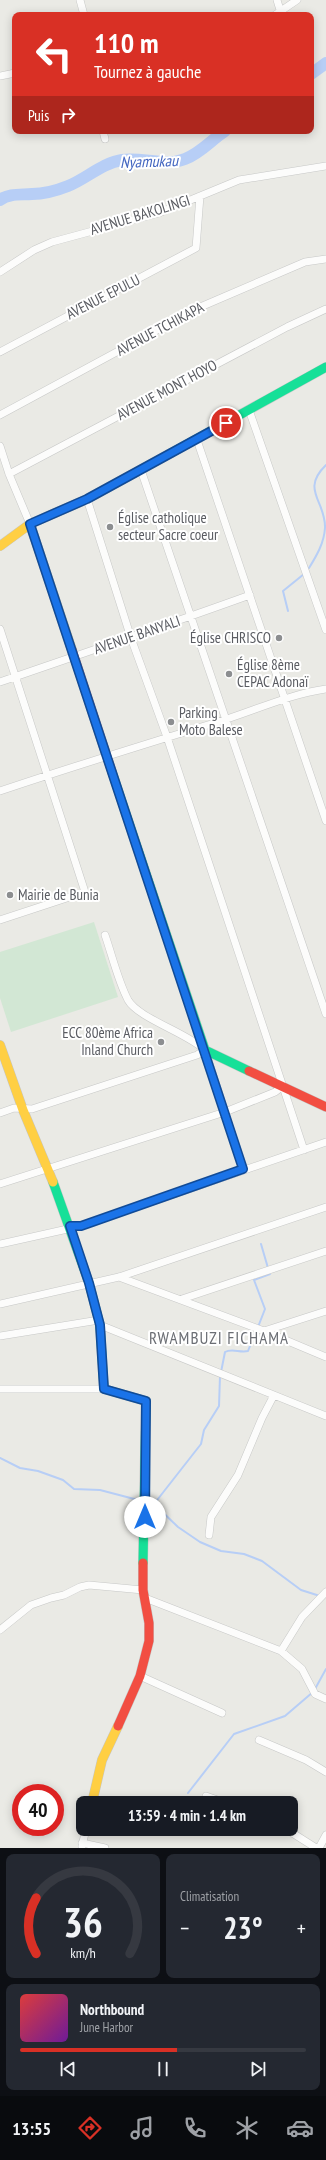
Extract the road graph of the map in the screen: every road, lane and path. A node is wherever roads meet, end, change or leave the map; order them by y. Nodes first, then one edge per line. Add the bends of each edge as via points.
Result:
1 (80, 0) edge
2 (277, 0) edge
3 (297, 0) edge
4 (83, 12) edge
5 (277, 12) edge
6 (279, 12) edge
7 (12, 74) edge
8 (0, 76) edge
9 (104, 134) edge
10 (105, 139) dead end
11 (326, 166) edge
12 (200, 196) junction
13 (326, 259) edge
14 (3, 270) edge
15 (326, 309) edge
16 (0, 352) edge
17 (326, 367) edge
18 (249, 410) junction
19 (0, 415) edge
20 (197, 440) junction
21 (0, 446) edge
22 (141, 470) junction
23 (9, 474) junction
24 (87, 499) junction
25 (30, 524) junction
26 (0, 546) edge
27 (250, 595) junction
28 (190, 617) junction
29 (0, 629) edge
30 (326, 630) edge
31 (131, 638) junction
32 (73, 656) junction
33 (15, 676) junction
34 (0, 682) edge
35 (326, 689) edge
36 (285, 699) junction
37 (226, 719) junction
38 (167, 737) junction
39 (106, 755) junction
40 (47, 775) junction
41 (0, 791) edge
42 (326, 821) edge
43 (0, 920) edge
44 (105, 936) dead end
45 (326, 1014) edge
46 (0, 1045) edge
47 (205, 1050) junction
48 (283, 1086) junction
49 (326, 1107) edge
50 (23, 1110) junction
51 (225, 1112) junction
52 (0, 1113) edge
53 (326, 1142) edge
54 (304, 1150) junction
55 (48, 1168) junction
56 (243, 1169) junction
57 (0, 1184) edge
58 (326, 1207) edge
59 (70, 1226) junction
60 (0, 1244) edge
61 (326, 1251) edge
62 (119, 1277) junction
63 (89, 1283) junction
64 (182, 1299) junction
65 (0, 1304) edge
66 (326, 1311) edge
67 (99, 1323) junction
68 (260, 1329) junction
69 (0, 1336) edge
70 (326, 1357) edge
71 (0, 1389) edge
72 (104, 1389) junction
73 (274, 1395) junction
74 (326, 1416) edge
75 (210, 1535) dead end
76 (144, 1594) junction
77 (323, 1595) edge
78 (0, 1630) edge
79 (281, 1651) junction
80 (140, 1676) junction
81 (326, 1699) edge
82 (222, 1713) dead end
83 (259, 1740) dead end
84 (326, 1772) edge
85 (94, 1796) edge
86 (326, 1835) edge
87 (84, 1836) edge
88 (297, 1836) edge
89 (82, 1846) edge
90 (105, 1848) edge
91 (317, 1848) edge

1 - 4 street
2 - 5 street
3 - 6 street
7 - 8 street
9 - 10 street
11 - 12 street, AVENUE BAKOLINGI via 253,176
12 - 14 street, AVENUE BAKOLINGI via 160,212 52,242
12 - 16 street, AVENUE EPULU via 196,248
13 - 19 street, AVENUE TCHIKAPA via 305,262 198,308
15 - 23 street, AVENUE MONT HOYO via 287,327
17 - 18 street
18 - 20 street
18 - 30 street
20 - 22 street
20 - 27 street
21 - 23 street
22 - 24 street
22 - 28 street
23 - 25 street
24 - 25 street
24 - 31 street
25 - 26 street
25 - 32 street
27 - 28 street, AVENUE BANYALI
27 - 36 street
28 - 31 street, AVENUE BANYALI
28 - 37 street
29 - 33 street
31 - 32 street, AVENUE BANYALI
31 - 38 street
32 - 33 street, AVENUE BANYALI
32 - 39 street
33 - 34 street, AVENUE BANYALI
33 - 40 street
35 - 36 street
36 - 37 street
36 - 42 street
37 - 38 street
37 - 45 street
38 - 39 street
38 - 48 street
39 - 40 street
39 - 47 street
40 - 41 street
40 - 43 street via 86,892
44 - 47 street via 128,1000 138,1010 196,1042
46 - 50 street
47 - 48 street
47 - 50 street via 197,1055
47 - 51 street
48 - 49 street
48 - 51 street via 275,1092
48 - 54 street
50 - 52 street via 14,1108
50 - 55 street
51 - 55 street
51 - 56 street
53 - 54 street
54 - 56 street
55 - 57 street
55 - 59 street
56 - 59 street via 81,1226
58 - 62 street
59 - 60 street
59 - 63 street
61 - 64 street
62 - 63 street
62 - 64 street
63 - 65 street
63 - 67 street
64 - 68 street
66 - 68 street
67 - 69 street
67 - 72 street
67 - 73 street
68 - 70 street
71 - 72 street
72 - 76 street via 146,1401
73 - 74 street
73 - 75 street via 238,1475 211,1517
76 - 78 street via 89,1585 80,1587 31,1605
76 - 79 street
76 - 80 street via 149,1641
77 - 79 street via 302,1617
79 - 81 street via 302,1670 314,1694
80 - 82 street
80 - 85 street via 102,1760
83 - 84 street via 306,1760
86 - 91 street
87 - 89 street
88 - 91 street
89 - 90 street

